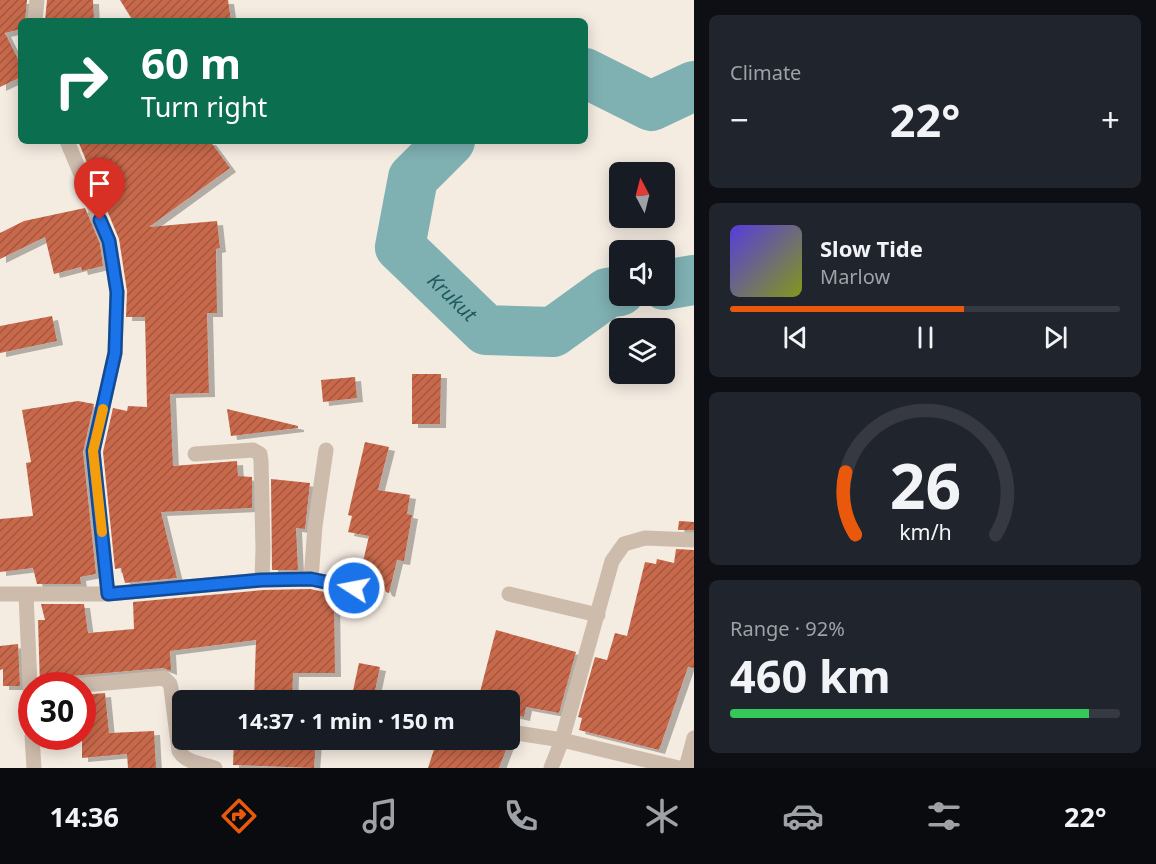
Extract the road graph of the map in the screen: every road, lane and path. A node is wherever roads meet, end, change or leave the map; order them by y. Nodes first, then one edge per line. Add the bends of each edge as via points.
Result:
1 (37, 0) edge
2 (35, 18) edge
3 (68, 144) edge
4 (326, 450) dead end
5 (195, 454) dead end
6 (694, 540) edge
7 (311, 579) junction
8 (261, 580) junction
9 (376, 592) dead end
10 (0, 594) edge
11 (108, 594) junction
12 (509, 594) dead end
13 (26, 595) junction
14 (597, 615) junction
15 (29, 672) edge
16 (96, 684) edge
17 (520, 734) edge
18 (694, 738) edge
19 (562, 740) junction
20 (33, 750) edge
21 (34, 768) edge
22 (215, 768) edge
23 (551, 768) edge
24 (679, 768) edge
25 (686, 768) edge

1 - 2 street
3 - 11 street via 109,241 117,292 115,353 93,451
4 - 7 street
5 - 8 street via 253,450 260,454
6 - 14 street via 645,538 624,543 612,561
7 - 8 street
7 - 9 street
8 - 11 street
10 - 13 street
11 - 13 street
12 - 14 street
13 - 15 street
14 - 19 street
16 - 22 street via 164,678 171,688 181,755
17 - 19 street
18 - 25 street
19 - 23 street
19 - 24 street
20 - 21 street

